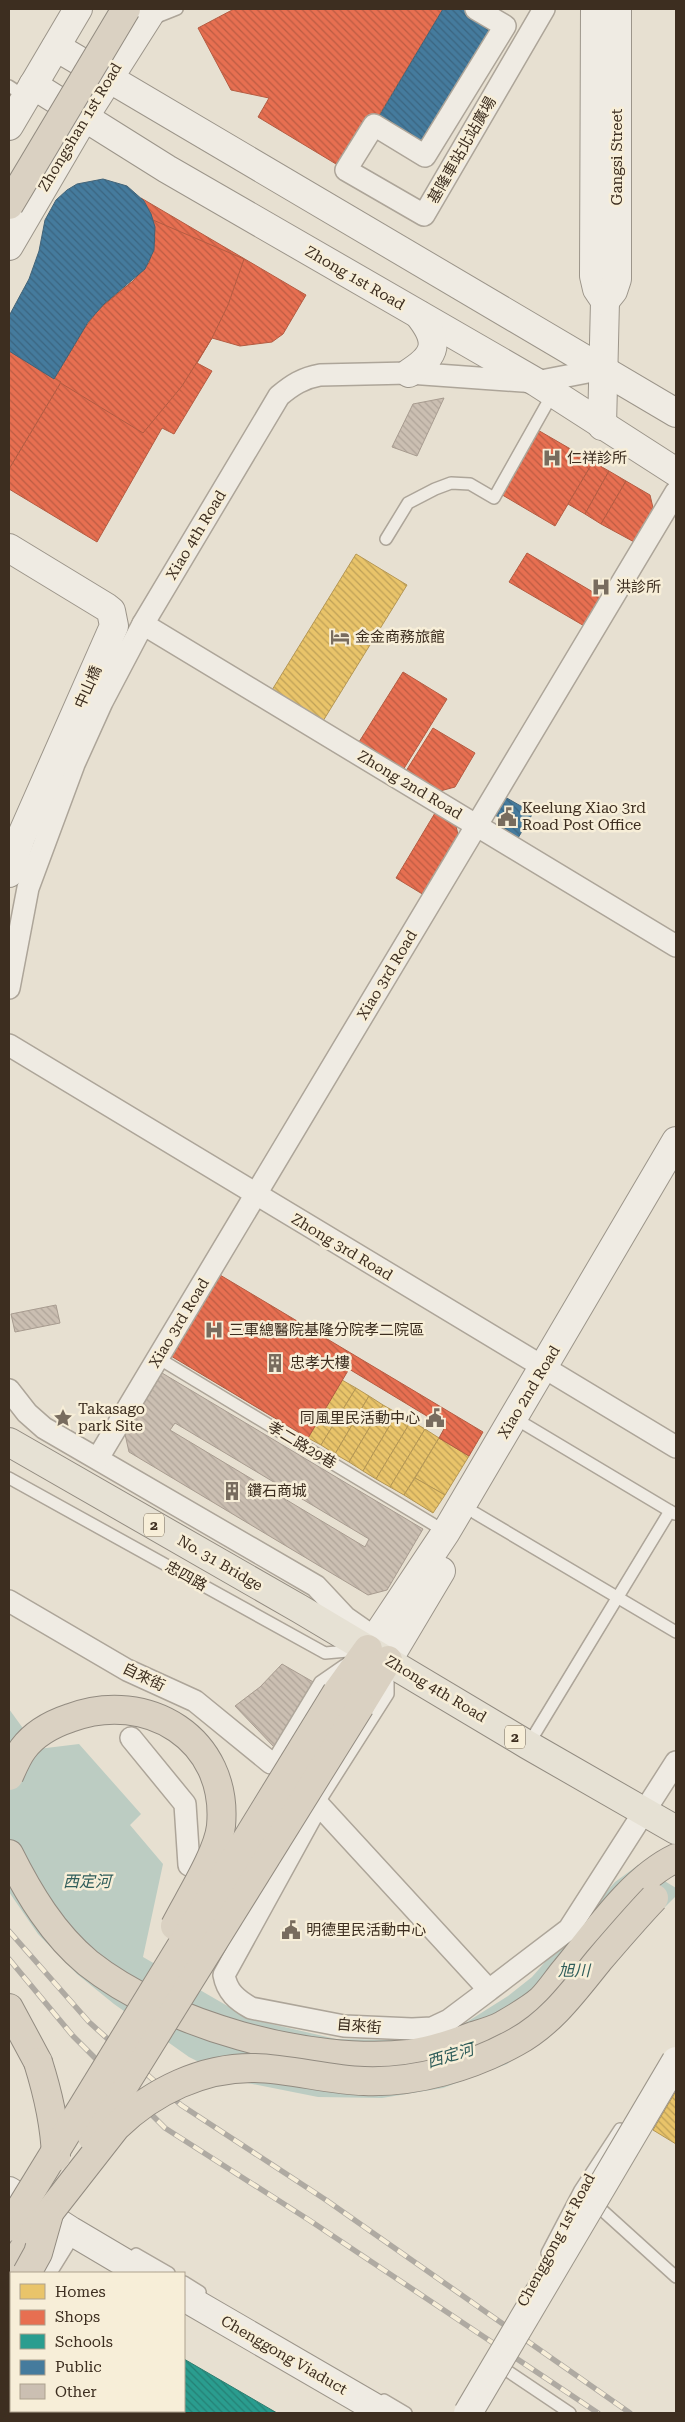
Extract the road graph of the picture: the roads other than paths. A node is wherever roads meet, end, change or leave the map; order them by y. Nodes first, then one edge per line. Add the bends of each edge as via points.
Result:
1 (78, 9) edge
2 (177, 9) edge
3 (476, 9) edge
4 (544, 9) edge
5 (595, 9) edge
6 (617, 9) edge
7 (141, 13) edge
8 (56, 47) junction
9 (108, 79) junction
10 (23, 89) edge
11 (85, 116) junction
12 (9, 126) edge
13 (9, 205) edge
14 (9, 246) edge
15 (605, 301) junction
16 (420, 315) junction
17 (603, 369) junction
18 (409, 373) junction
19 (544, 388) junction
20 (676, 413) edge
21 (602, 426) junction
22 (676, 472) edge
23 (676, 492) edge
24 (386, 539) dead end
25 (9, 548) edge
26 (143, 624) junction
27 (477, 826) junction
28 (9, 873) edge
29 (676, 946) edge
30 (9, 988) edge
31 (9, 1045) edge
32 (676, 1141) edge
33 (676, 1171) edge
34 (256, 1195) junction
35 (158, 1358) junction
36 (550, 1371) junction
37 (9, 1390) edge
38 (526, 1425) junction
39 (9, 1442) edge
40 (676, 1447) edge
41 (98, 1458) junction
42 (9, 1478) edge
43 (475, 1513) junction
44 (673, 1513) edge
45 (446, 1532) junction
46 (618, 1597) junction
47 (9, 1601) edge
48 (300, 1609) joint
49 (676, 1632) edge
50 (377, 1649) junction
51 (131, 1738) dead end
52 (528, 1745) junction
53 (676, 1762) edge
54 (271, 1763) joint
55 (9, 1776) edge
56 (318, 1804) junction
57 (643, 1820) junction
58 (676, 1830) edge
59 (9, 1854) edge
60 (676, 1858) edge
61 (189, 1865) dead end
62 (676, 1880) edge
63 (489, 1990) junction
64 (9, 2008) edge
65 (675, 2055) edge
66 (676, 2078) edge
67 (56, 2150) junction
68 (616, 2185) dead end
69 (580, 2190) junction
70 (9, 2191) edge
71 (21, 2230) edge
72 (588, 2234) dead end
73 (86, 2235) junction
74 (126, 2248) dead end
75 (9, 2272) edge
76 (28, 2272) edge
77 (45, 2272) edge
78 (126, 2272) edge
79 (141, 2272) edge
80 (167, 2272) edge
81 (676, 2277) edge
82 (185, 2283) edge
83 (197, 2297) edge
84 (185, 2307) edge
85 (295, 2348) dead end
86 (506, 2370) junction
87 (460, 2412) edge
88 (364, 2413) edge
89 (384, 2413) edge
90 (406, 2413) edge
91 (482, 2413) edge
92 (570, 2413) edge

1 - 8 street
2 - 7 lane
3 - 4 street, 基隆車站北站廣場 via 505,26 425,156 374,125 346,170 424,215
5 - 15 street, Gangsi Street via 594,276
6 - 15 street, Gangsi Street via 617,279
7 - 9 street, Zhongshan 1st Road
7 - 13 highway, bridge
8 - 9 street
8 - 10 street
9 - 11 street, Zhongshan 1st Road
9 - 17 street
10 - 11 street, Zhong 1st Road
10 - 12 street
11 - 14 street, Zhongshan 1st Road
11 - 16 street, Zhong 1st Road via 166,169
15 - 17 street, Gangsi Street
16 - 18 street via 432,333 433,348
16 - 19 street, Zhong 1st Road
17 - 19 street, Xiao 4th Road
17 - 20 street
17 - 21 street, Gangsi Street
18 - 19 street, Xiao 4th Road
18 - 26 street, Xiao 4th Road via 307,377 279,396
19 - 21 street, Zhong 1st Road
19 - 24 lane via 494,498 470,484 451,483 435,489 408,503
21 - 22 street, Zhong 1st Road
23 - 27 street, Xiao 3rd Road
25 - 28 street, 中山橋 via 106,607 111,611 114,626 21,837
26 - 27 street, Zhong 2nd Road
26 - 30 street, Xiao 4th Road via 87,734 28,888
27 - 29 street, Zhong 2nd Road
27 - 34 street, Xiao 3rd Road
31 - 34 street, Zhong 3rd Road
32 - 36 street, Xiao 2nd Road
33 - 36 street, Xiao 2nd Road
34 - 35 street, Xiao 3rd Road
34 - 36 street, Zhong 3rd Road
35 - 41 street, Xiao 3rd Road
35 - 45 lane, 孝二路29巷
36 - 38 street
36 - 40 street, Zhong 3rd Road
36 - 45 street, Xiao 2nd Road
37 - 41 street via 44,1428
38 - 43 street
38 - 44 lane
39 - 48 main road, No. 31 Bridge / 2
41 - 50 street via 316,1586
42 - 50 lane, 忠四路 via 325,1653
43 - 46 lane
43 - 50 street
44 - 46 lane
45 - 50 street, Xiao 2nd Road
46 - 49 lane
46 - 52 lane
47 - 54 street, 自來街 via 127,1670 195,1701
48 - 50 main road, Zhong 4th Road / 2
50 - 52 main road, Zhong 4th Road / 2
50 - 54 lane via 320,1682
50 - 56 lane via 388,1694
50 - 67 highway, bridge via 337,1692
50 - 71 highway, bridge via 360,1706
51 - 61 street via 185,1804
52 - 57 main road, Zhong 4th Road / 2
53 - 57 street, 自來街
55 - 67 highway, bridge via 22,1749 47,1728 82,1713 101,1709 138,1711 171,1724 200,1749 210,1764 221,1804 221,1827 216,1846 166,1944 77,2088
56 - 63 street
56 - 63 street, 自來街 via 224,1976 226,1986 240,2002 251,2008 344,2026 412,2029 432,2028 449,2020
57 - 58 main road, 2
57 - 63 street, 自來街 via 569,1929
59 - 60 highway, bridge via 49,1922 66,1943 111,1980 141,1998 218,2029 275,2044 327,2053 380,2056 441,2048 502,2026 541,2000 634,1888
62 - 71 highway, bridge via 624,1930 557,2012 517,2042 429,2076 392,2081 363,2081 257,2068 214,2072 194,2078 131,2113
64 - 76 highway, bridge via 38,2062 56,2134 54,2195 46,2229
65 - 69 lane, Chenggong 1st Road
65 - 87 street, bridge
66 - 68 lane, Chenggong 1st Road
67 - 71 highway, bridge
69 - 81 lane
69 - 87 lane, Chenggong 1st Road via 509,2328
70 - 73 street
71 - 75 highway
72 - 86 lane, Chenggong 1st Road
73 - 77 street
73 - 78 lane via 85,2247
73 - 79 street
74 - 80 lane
82 - 83 lane
83 - 89 street, Chenggong Viaduct
84 - 88 lane
85 - 90 lane
86 - 91 lane, Chenggong 1st Road
86 - 92 lane

